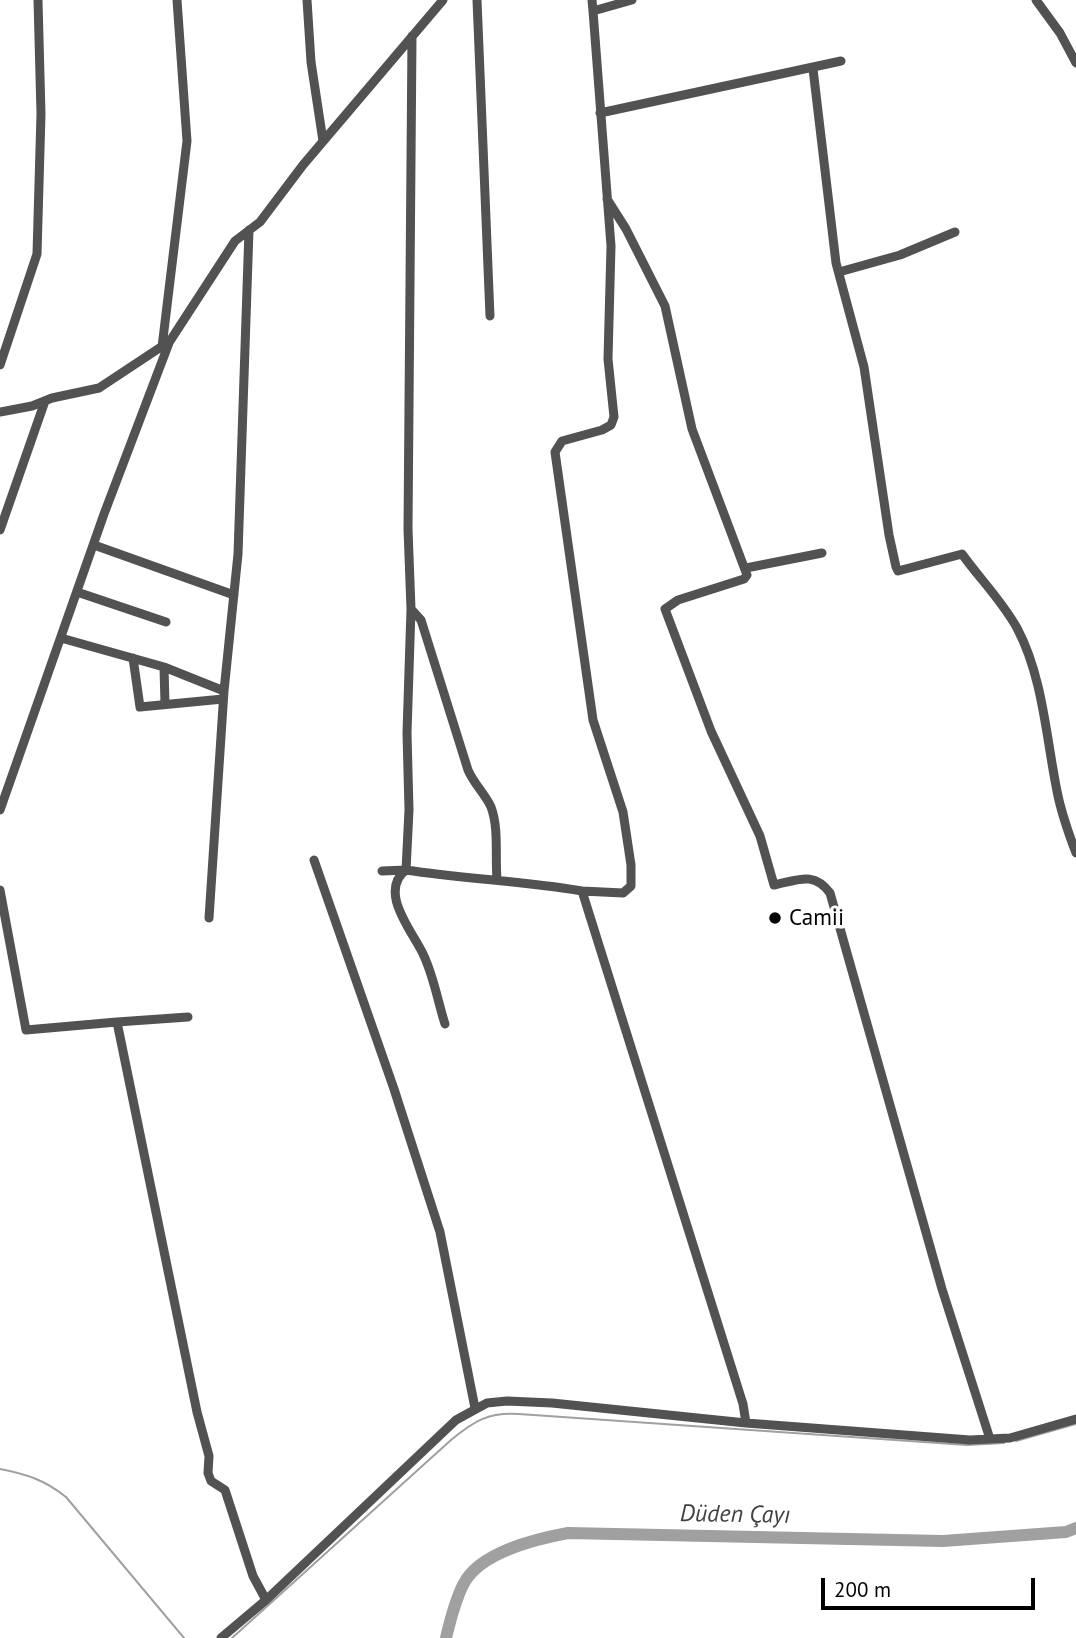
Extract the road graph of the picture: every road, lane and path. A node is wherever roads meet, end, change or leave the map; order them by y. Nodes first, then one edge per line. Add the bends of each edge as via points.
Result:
1 (38, 0) edge
2 (177, 0) edge
3 (307, 0) edge
4 (443, 0) edge
5 (477, 0) edge
6 (592, 0) edge
7 (632, 0) edge
8 (1036, 0) edge
9 (593, 11) junction
10 (412, 36) junction
11 (841, 61) dead end
12 (1076, 63) edge
13 (813, 69) junction
14 (600, 113) junction
15 (323, 141) junction
16 (606, 197) junction
17 (249, 230) junction
18 (955, 232) dead end
19 (839, 272) junction
20 (490, 316) dead end
21 (166, 344) junction
22 (0, 365) edge
23 (45, 401) junction
24 (0, 412) edge
25 (0, 530) edge
26 (94, 545) junction
27 (822, 553) dead end
28 (746, 568) junction
29 (77, 592) junction
30 (234, 595) junction
31 (411, 609) junction
32 (166, 622) dead end
33 (61, 638) junction
34 (133, 658) junction
35 (164, 667) junction
36 (224, 695) junction
37 (165, 704) junction
38 (0, 810) edge
39 (1076, 853) edge
40 (314, 860) dead end
41 (406, 870) junction
42 (382, 871) dead end
43 (497, 878) junction
44 (0, 890) edge
45 (582, 891) junction
46 (209, 918) dead end
47 (188, 1017) dead end
48 (117, 1022) junction
49 (445, 1024) dead end
50 (475, 1408) junction
51 (1076, 1419) edge
52 (747, 1423) junction
53 (990, 1439) junction
54 (266, 1600) junction
55 (221, 1638) edge

1 - 22 street via 37,254
2 - 21 street via 187,141
3 - 15 street
4 - 10 street
5 - 20 street
6 - 9 street
7 - 9 street
8 - 12 street
9 - 14 street
10 - 15 street
10 - 31 street
11 - 13 street
13 - 14 street
13 - 19 street
14 - 16 street
15 - 17 street
16 - 28 street via 665,306 692,429
16 - 45 street via 611,246 608,359 614,416 611,425 562,441 555,452 593,720 623,812 631,886 616,894
17 - 21 street via 235,241
17 - 30 street
18 - 19 street via 900,255
19 - 39 street via 864,367 896,567 898,571 962,554 1011,618 1032,666 1057,792
21 - 23 street via 99,388
21 - 26 street
23 - 24 street
23 - 25 street
26 - 29 street
26 - 30 street
27 - 28 street
28 - 53 street via 744,579 678,600 665,609 711,731 763,845 774,885 810,878 823,883 830,893 942,1289
29 - 32 street
29 - 33 street
30 - 36 street
31 - 41 street
31 - 43 street via 421,620 468,770 491,808
33 - 34 street
33 - 38 street
34 - 35 street
34 - 37 street via 140,706
35 - 36 street
35 - 37 street
36 - 37 street
36 - 46 street
40 - 50 street via 440,1232
41 - 42 street
41 - 43 street
41 - 49 street via 394,884 396,898 406,927 424,956
43 - 45 street
44 - 48 street via 26,1030
45 - 52 street
47 - 48 street
48 - 54 street via 209,1456 208,1473 211,1481 225,1490 253,1576
50 - 52 street via 501,1401 552,1403
50 - 54 street via 456,1420
51 - 53 street via 1010,1438
52 - 53 street
54 - 55 street

